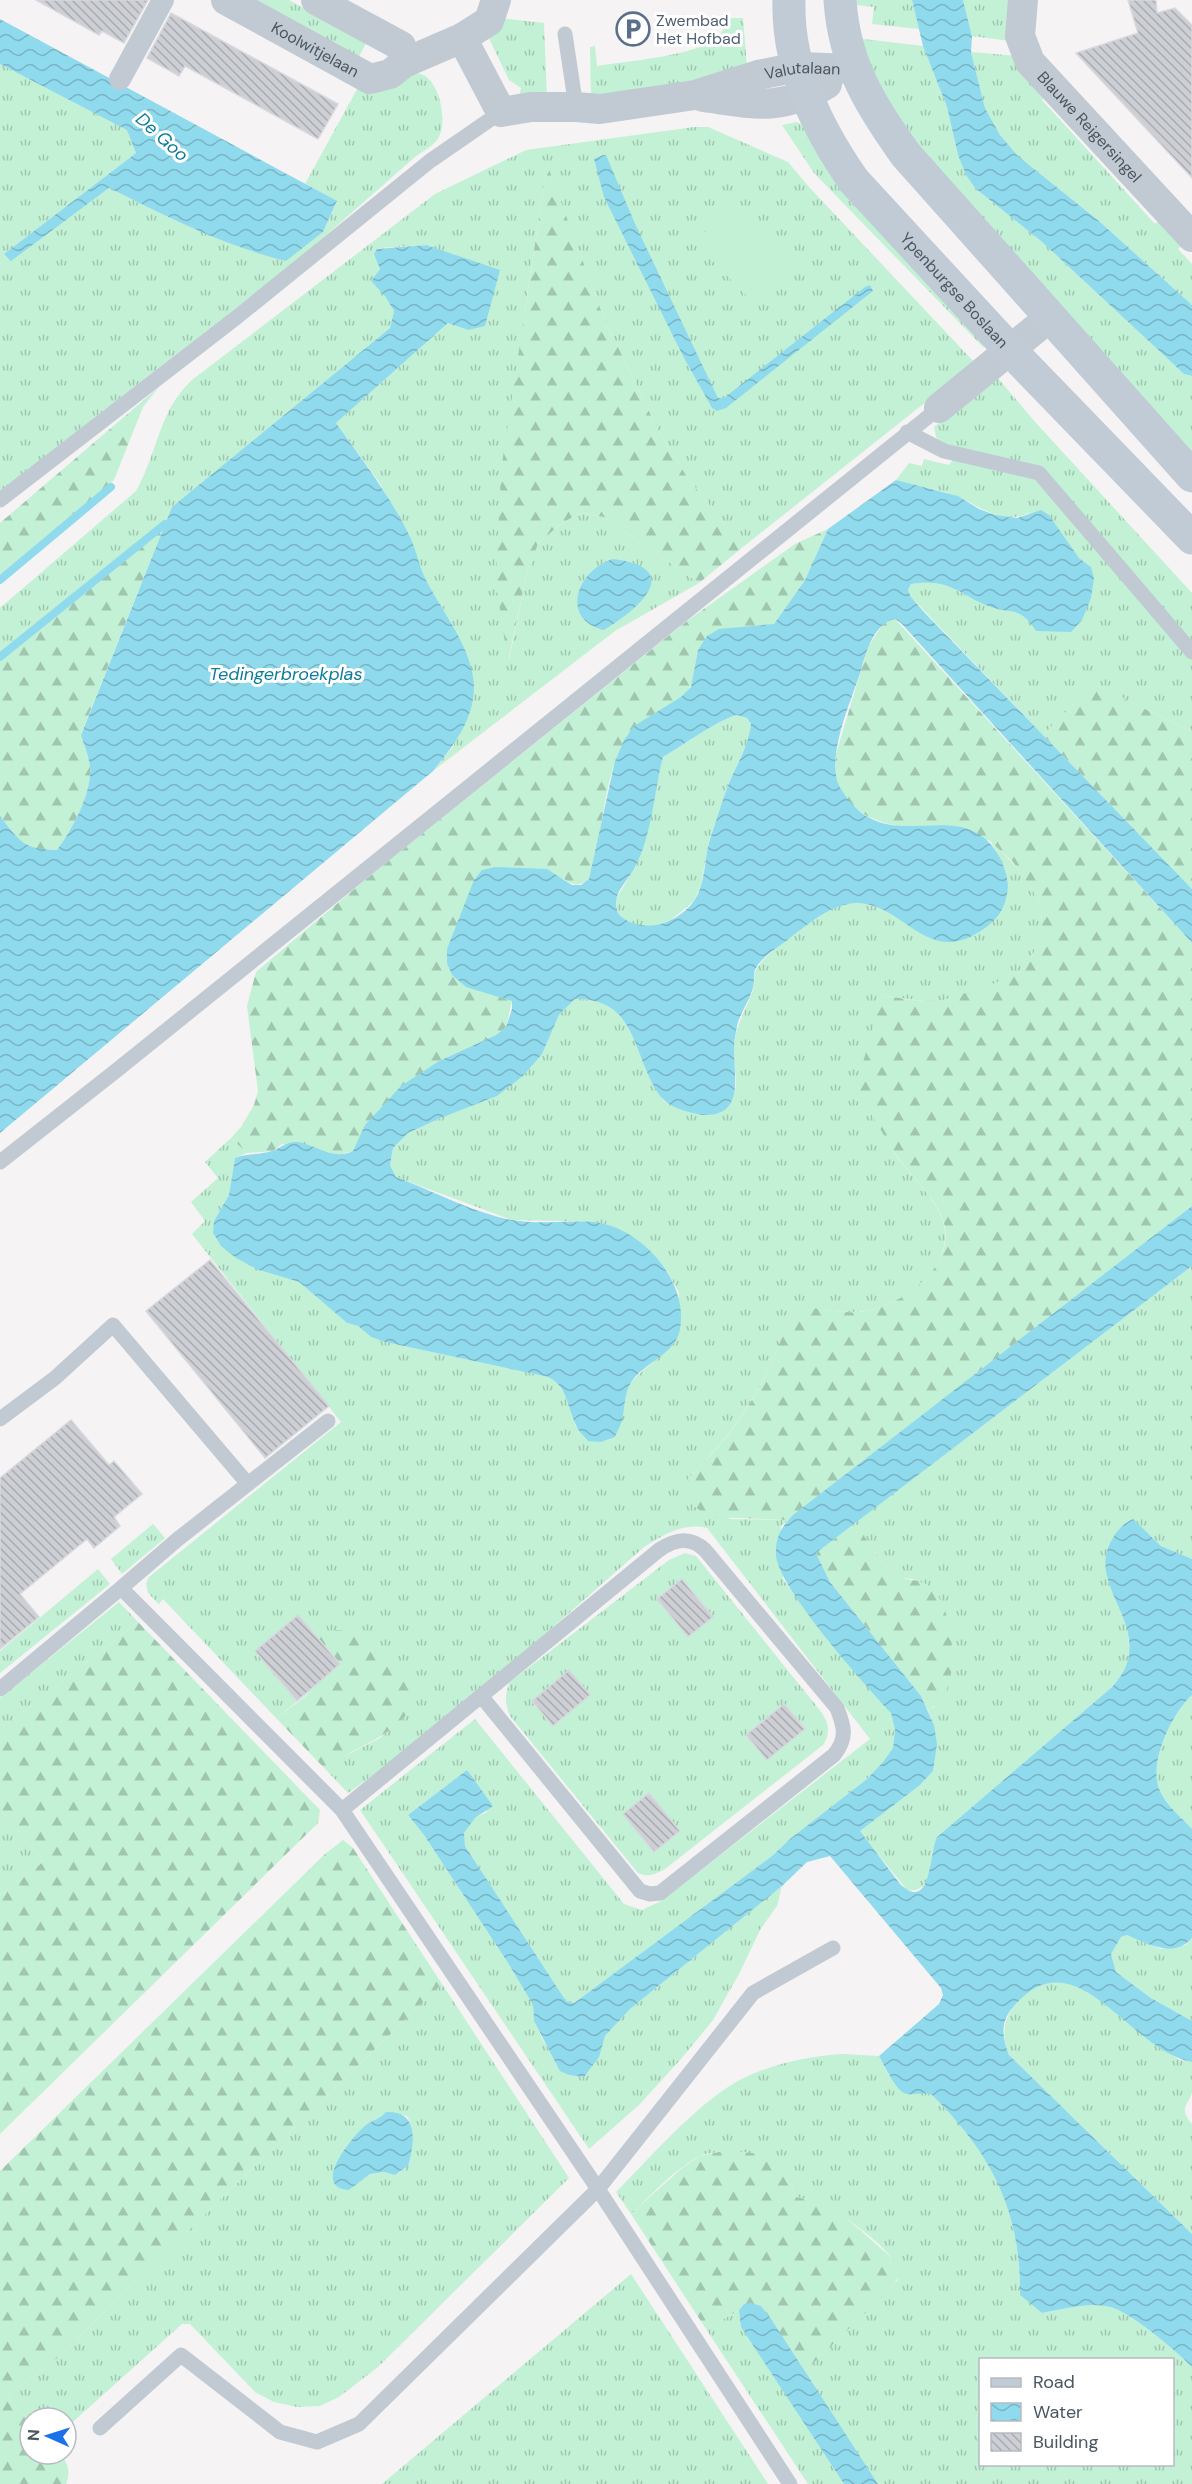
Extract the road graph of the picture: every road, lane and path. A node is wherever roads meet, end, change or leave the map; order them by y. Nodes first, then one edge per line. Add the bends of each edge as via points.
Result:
1 (163, 0) edge
2 (226, 0) edge
3 (316, 0) edge
4 (496, 0) edge
5 (789, 0) edge
6 (840, 0) edge
7 (1023, 0) edge
8 (565, 34) dead end
9 (462, 38) junction
10 (404, 63) junction
11 (853, 69) junction
12 (120, 79) dead end
13 (802, 82) junction
14 (576, 107) junction
15 (501, 112) junction
16 (1192, 237) edge
17 (1050, 317) junction
18 (1010, 350) junction
19 (939, 408) joint
20 (907, 432) junction
21 (1192, 476) edge
22 (0, 500) edge
23 (1192, 538) edge
24 (1192, 652) edge
25 (0, 1162) edge
26 (0, 1419) edge
27 (328, 1421) dead end
28 (248, 1484) junction
29 (121, 1588) junction
30 (0, 1689) edge
31 (482, 1697) junction
32 (342, 1810) junction
33 (833, 1948) dead end
34 (598, 2189) junction
35 (100, 2428) dead end
36 (790, 2484) edge

1 - 12 street
2 - 10 street, Koolwitjelaan via 370,79 390,74
3 - 10 street via 401,46
4 - 9 street, Koolwitjelaan via 489,21
5 - 13 main road, Ypenburgse Boslaan via 791,39
6 - 11 main road
7 - 16 street, Blauwe Reigersingel via 1020,36 1030,62
8 - 14 lane
9 - 10 street, Koolwitjelaan
9 - 15 street
11 - 13 street, Valutalaan
11 - 17 main road via 880,120 906,155
13 - 14 street, Valutalaan via 758,75 695,95 600,110
13 - 18 main road, Ypenburgse Boslaan via 810,108 854,181
14 - 15 street, Valutalaan
15 - 22 lane via 430,161 237,317
17 - 18 street
17 - 21 main road
18 - 19 street
18 - 23 main road, Ypenburgse Boslaan
19 - 20 lane
20 - 24 lane via 944,451 1039,473
20 - 25 lane
26 - 28 lane via 55,1378 113,1325
27 - 28 lane
28 - 29 lane
29 - 30 lane
29 - 32 lane
31 - 31 lane via 640,1890 650,1894 660,1893 834,1755 845,1733 837,1708 705,1550 697,1542 683,1539 659,1550
31 - 32 lane
32 - 34 lane
33 - 34 lane via 753,1993
34 - 35 lane via 359,2424 317,2442 280,2432 181,2355
34 - 36 lane

